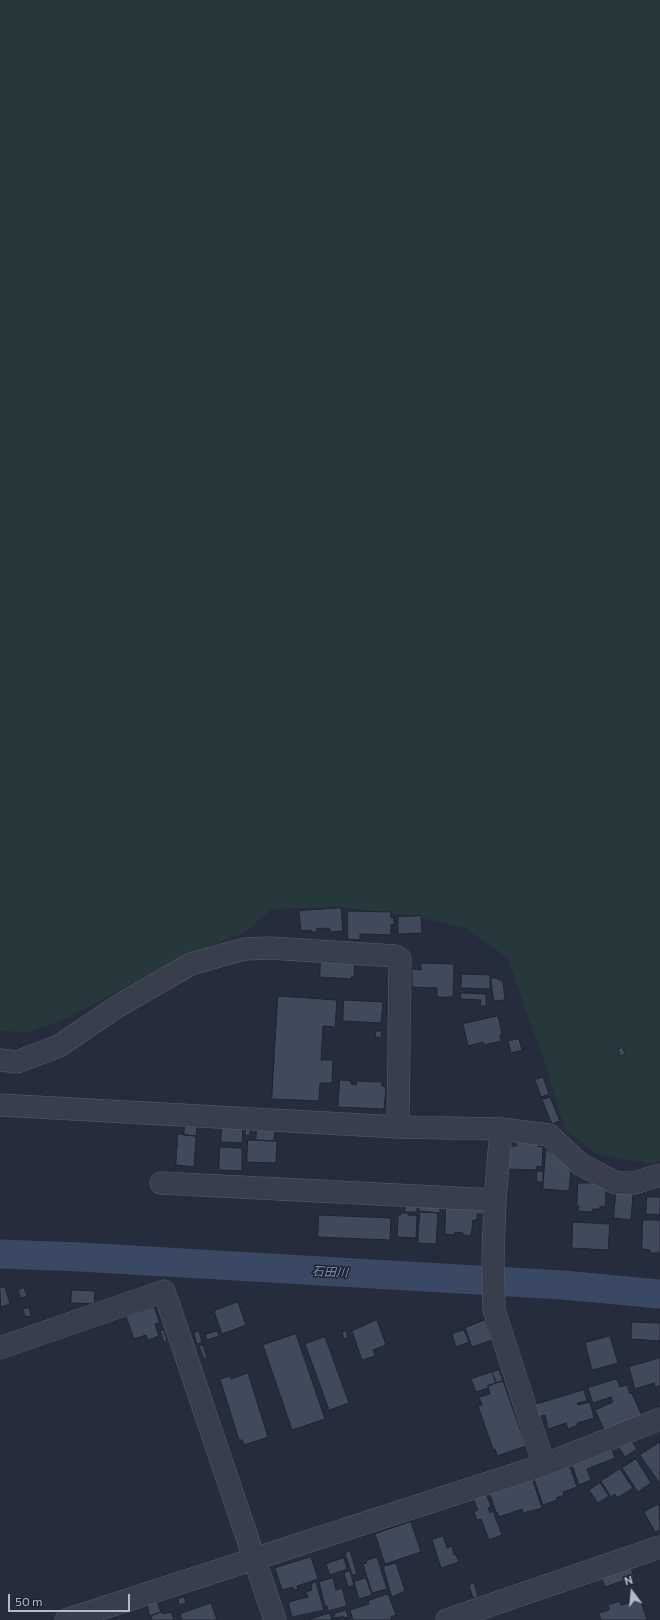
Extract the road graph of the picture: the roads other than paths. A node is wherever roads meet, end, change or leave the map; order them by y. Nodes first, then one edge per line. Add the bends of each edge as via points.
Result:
1 (0, 1060) edge
2 (0, 1105) edge
3 (398, 1127) junction
4 (501, 1129) junction
5 (660, 1175) edge
6 (161, 1183) dead end
7 (495, 1200) junction
8 (0, 1348) edge
9 (660, 1419) edge
10 (544, 1465) junction
11 (660, 1547) edge
12 (254, 1558) junction
13 (66, 1620) edge
14 (275, 1620) edge
15 (447, 1620) edge

1 - 3 street via 17,1062 59,1046 118,1006 192,964 244,949 270,948 396,956 400,959
2 - 3 street
3 - 4 street
4 - 5 street via 549,1135 580,1164 616,1182 634,1184
4 - 7 street
6 - 7 street
7 - 10 street via 494,1310
8 - 12 street via 164,1291
9 - 10 street
10 - 12 street
11 - 15 street
12 - 13 street
12 - 14 street

